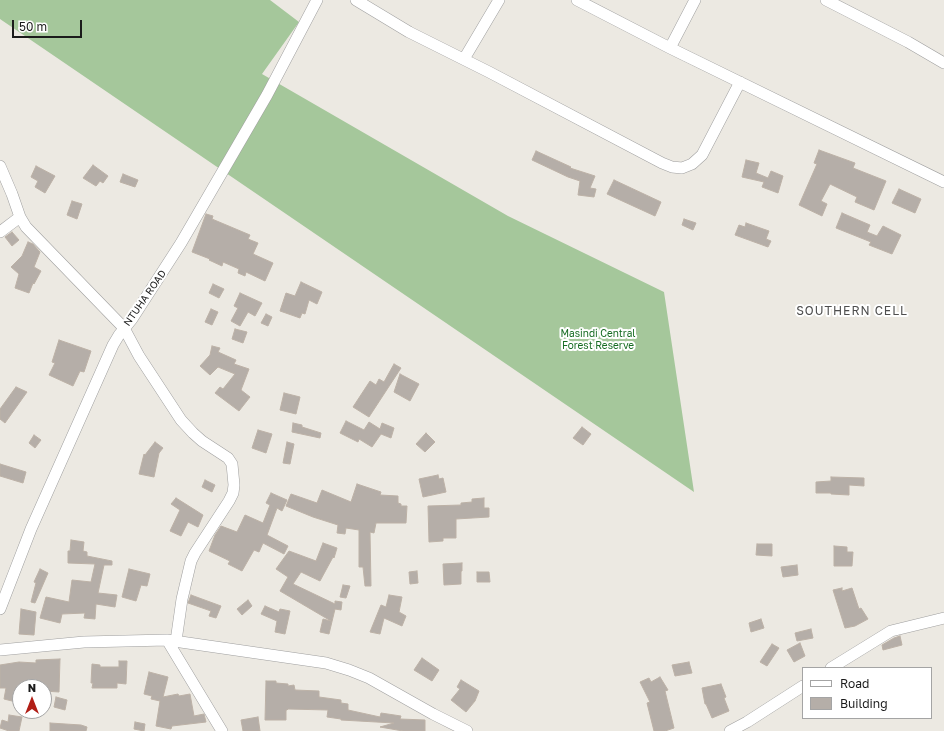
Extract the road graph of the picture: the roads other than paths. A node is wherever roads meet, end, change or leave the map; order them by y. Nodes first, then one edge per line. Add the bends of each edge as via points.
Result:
1 (317, 0) edge
2 (356, 0) edge
3 (499, 0) edge
4 (577, 0) edge
5 (695, 0) edge
6 (826, 0) edge
7 (670, 48) junction
8 (464, 59) junction
9 (944, 63) edge
10 (740, 82) junction
11 (0, 166) edge
12 (944, 182) edge
13 (20, 217) junction
14 (0, 232) edge
15 (124, 328) junction
16 (0, 609) edge
17 (944, 618) edge
18 (171, 641) junction
19 (0, 650) edge
20 (833, 667) edge
21 (802, 687) edge
22 (222, 731) edge
23 (467, 731) edge
24 (730, 731) edge

1 - 15 street, NTUHA ROAD via 267,95 211,192 168,264
2 - 8 street via 409,32
3 - 8 street
4 - 7 street
5 - 7 street
6 - 9 street
7 - 10 street
8 - 10 street via 662,163 682,168 692,164 702,155
10 - 12 street
11 - 13 street
13 - 14 street
13 - 15 street via 31,232
15 - 16 street, NTUHA ROAD via 107,357 31,529
15 - 18 street via 181,420 202,441 228,458 233,467 233,493 191,561
17 - 20 street via 891,631
18 - 19 street via 84,642
18 - 22 street
18 - 23 street via 326,663 369,678
21 - 24 street

